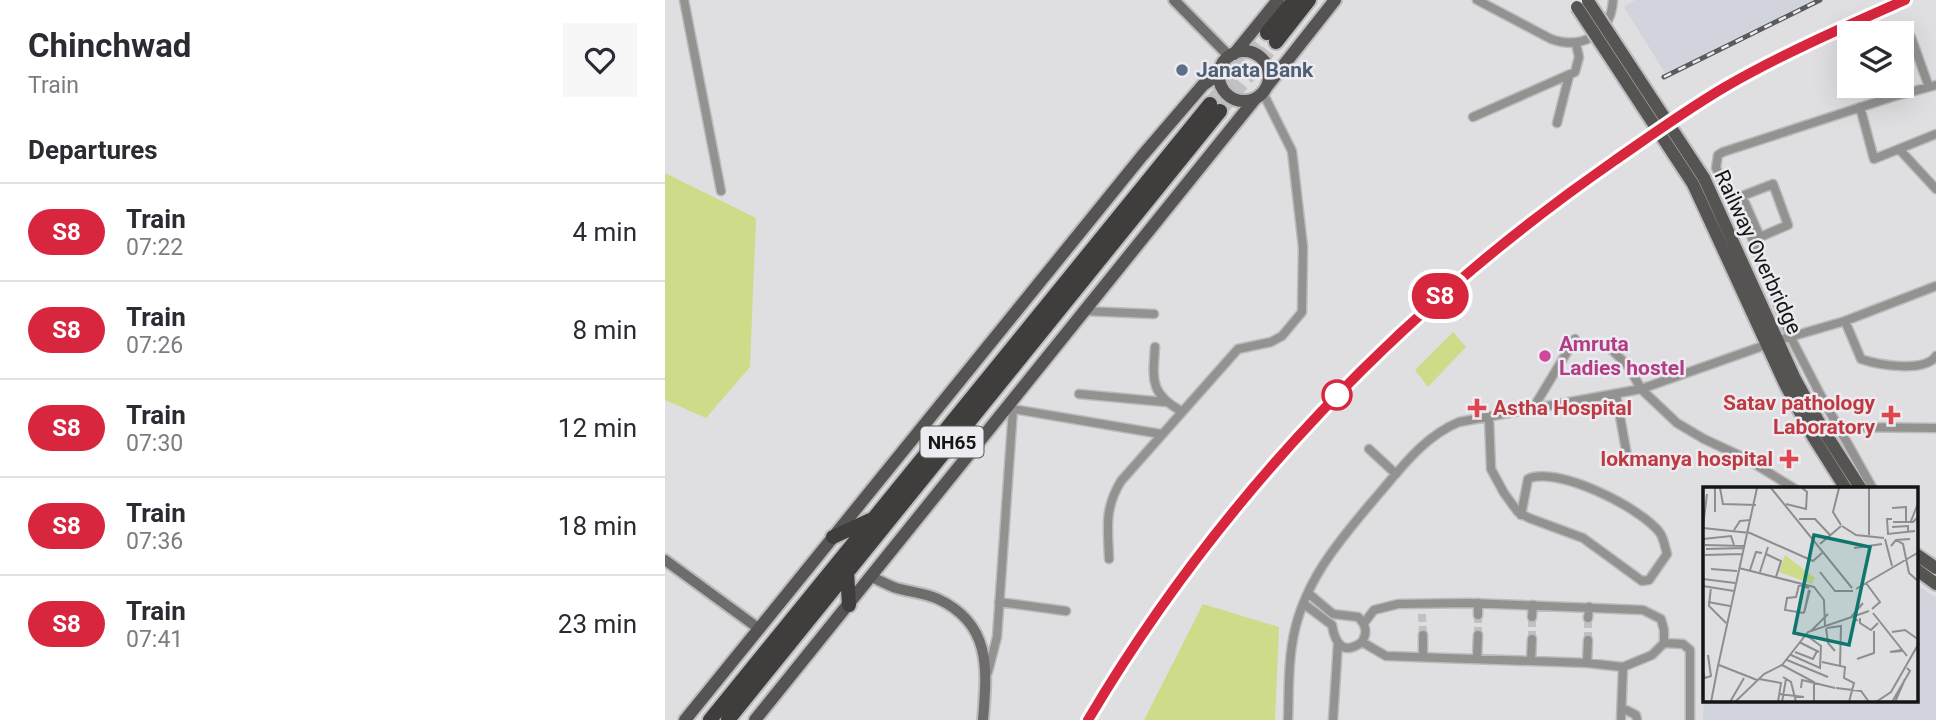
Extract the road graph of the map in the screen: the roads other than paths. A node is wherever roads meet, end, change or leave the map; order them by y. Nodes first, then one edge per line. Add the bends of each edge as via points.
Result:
1 (684, 0) edge
2 (1174, 0) edge
3 (1278, 0) edge
4 (1294, 0) edge
5 (1309, 0) edge
6 (1335, 0) edge
7 (1476, 0) edge
8 (1613, 0) edge
9 (1582, 2) edge
10 (1576, 44) junction
11 (1914, 44) edge
12 (1232, 55) junction
13 (1220, 73) junction
14 (1569, 76) junction
15 (1932, 86) edge
16 (1262, 92) junction
17 (1860, 107) junction
18 (1473, 117) dead end
19 (1557, 123) dead end
20 (1936, 134) edge
21 (1899, 149) junction
22 (1699, 181) junction
23 (1936, 189) edge
24 (721, 191) dead end
25 (1749, 222) junction
26 (1936, 286) edge
27 (1084, 311) junction
28 (1154, 314) dead end
29 (1845, 321) junction
30 (1787, 337) junction
31 (1575, 339) dead end
32 (1606, 344) dead end
33 (1155, 346) dead end
34 (1759, 347) dead end
35 (1936, 356) edge
36 (1641, 389) junction
37 (1079, 394) dead end
38 (1616, 394) junction
39 (1165, 402) junction
40 (1012, 407) junction
41 (1532, 410) junction
42 (1181, 411) junction
43 (1489, 416) junction
44 (1838, 427) junction
45 (1936, 428) edge
46 (1161, 434) junction
47 (1369, 449) dead end
48 (1628, 461) dead end
49 (1396, 474) junction
50 (1792, 487) edge
51 (1845, 487) edge
52 (1860, 487) edge
53 (1872, 487) edge
54 (1521, 515) junction
55 (872, 519) junction
56 (832, 537) junction
57 (1109, 559) dead end
58 (665, 560) edge
59 (847, 571) junction
60 (1919, 571) edge
61 (871, 577) junction
62 (1936, 584) edge
63 (1308, 593) junction
64 (999, 602) junction
65 (1478, 603) junction
66 (1304, 604) junction
67 (1422, 604) junction
68 (849, 605) junction
69 (1533, 606) junction
70 (1589, 607) junction
71 (1066, 611) dead end
72 (1423, 614) tunnel mouth
73 (1478, 615) tunnel mouth
74 (1532, 617) tunnel mouth
75 (1588, 618) tunnel mouth
76 (1364, 623) junction
77 (758, 628) junction
78 (1423, 635) tunnel mouth
79 (1478, 635) tunnel mouth
80 (1532, 639) tunnel mouth
81 (1588, 640) tunnel mouth
82 (1362, 642) junction
83 (1338, 643) junction
84 (1664, 643) junction
85 (1423, 657) junction
86 (1477, 659) junction
87 (1531, 661) junction
88 (1587, 663) junction
89 (1623, 667) junction
90 (987, 675) junction
91 (1622, 708) junction
92 (685, 720) edge
93 (710, 720) edge
94 (728, 720) edge
95 (755, 720) edge
96 (983, 720) edge
97 (1288, 720) edge
98 (1333, 720) edge
99 (1621, 720) edge
100 (1637, 720) edge
101 (1690, 720) edge

1 - 24 street
2 - 12 main road
3 - 12 main road
4 - 5 highway via 1272,37
6 - 16 main road
7 - 10 street via 1551,39
8 - 10 street via 1611,15 1601,29
9 - 22 main road, Railway Overbridge, bridge
10 - 14 street via 1578,66
11 - 15 street
12 - 13 main road
12 - 16 main road via 1248,52 1261,58 1268,70
13 - 16 main road via 1222,87 1232,98 1241,101
13 - 56 main road via 1203,85 1142,156
14 - 18 street
14 - 19 street
15 - 17 street
16 - 27 main road
16 - 42 street via 1292,151 1303,247 1302,312 1282,336 1238,349
17 - 21 street via 1874,159
17 - 25 street via 1718,155 1716,169
20 - 21 street
21 - 23 street
22 - 51 main road, Railway Overbridge via 1785,384
22 - 52 main road, Railway Overbridge via 1795,379
25 - 25 street via 1760,237 1788,225 1773,184 1742,196
25 - 30 street
26 - 29 street
27 - 28 street
27 - 40 main road
29 - 30 street
29 - 35 street via 1861,359 1918,367
30 - 44 street
31 - 41 street
32 - 36 street
33 - 39 street via 1153,377
34 - 36 street
36 - 38 street
36 - 50 street via 1677,423
37 - 39 street
38 - 41 street
38 - 48 street
39 - 42 street
40 - 46 street
40 - 61 main road
40 - 64 street
41 - 43 street
42 - 46 street
43 - 49 street via 1445,428
43 - 54 street via 1491,469
44 - 45 street
44 - 53 street
46 - 57 street via 1111,498 1107,513
47 - 49 street
49 - 63 street via 1337,543
54 - 54 street via 1579,535 1642,581 1649,580 1667,554 1658,530 1594,488 1534,476 1528,479
55 - 56 highway
55 - 59 highway, NH65 via 1215,107
55 - 93 highway, NH65
56 - 77 main road
58 - 77 main road
59 - 68 highway
59 - 94 highway, NH65
60 - 62 main road
61 - 68 main road
61 - 90 main road via 939,600 967,619 983,648
63 - 66 street
63 - 76 street via 1333,614 1358,617
64 - 71 street
64 - 90 street via 997,637
65 - 67 street
65 - 69 street
65 - 73 street
66 - 83 street via 1332,625
66 - 97 street via 1292,642
67 - 72 street
67 - 76 street via 1374,610
68 - 95 main road
69 - 70 street
69 - 74 street
70 - 75 street
70 - 84 street via 1643,610 1661,619
76 - 82 street
77 - 92 main road
78 - 85 street
79 - 86 street
80 - 87 street
81 - 88 street
82 - 83 street via 1352,647
82 - 85 street via 1386,656
83 - 98 street
84 - 89 street via 1652,655
84 - 101 street via 1690,650
85 - 86 street
86 - 87 street
87 - 88 street
88 - 89 street
89 - 91 street
90 - 96 main road
91 - 99 street
91 - 100 street

